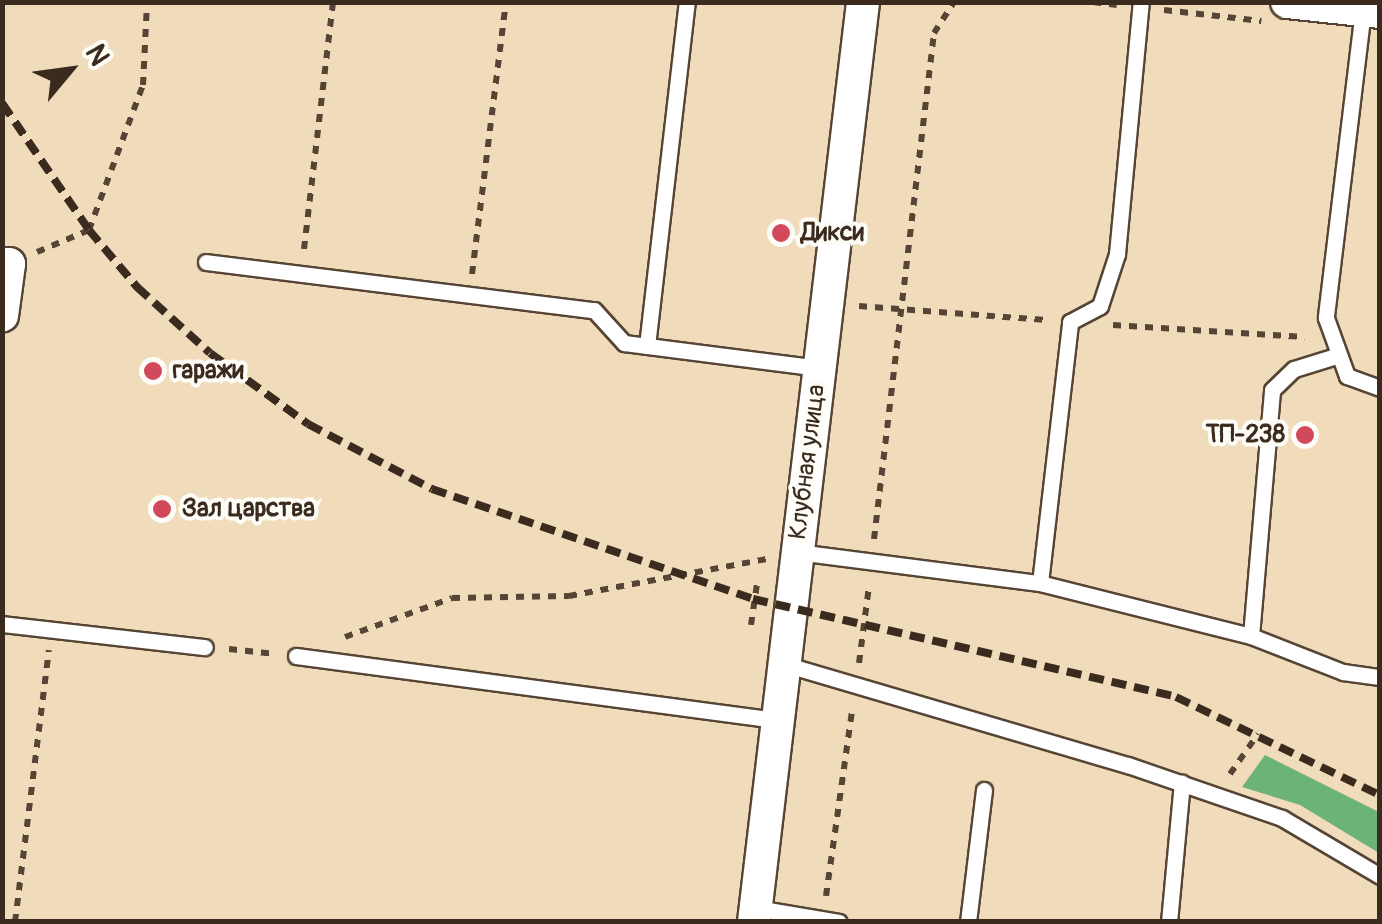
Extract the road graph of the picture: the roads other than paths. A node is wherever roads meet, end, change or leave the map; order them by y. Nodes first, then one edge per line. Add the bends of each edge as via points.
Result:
1 (687, 2) edge
2 (863, 2) edge
3 (1141, 5) edge
4 (1371, 11) edge
5 (1278, 12) edge
6 (206, 262) dead end
7 (6, 264) edge
8 (2, 316) edge
9 (647, 346) junction
10 (1336, 356) junction
11 (819, 368) junction
12 (1380, 388) edge
13 (798, 552) junction
14 (1040, 583) junction
15 (2, 624) edge
16 (1251, 636) junction
17 (205, 647) road end
18 (296, 656) road end
19 (784, 664) junction
20 (1380, 677) edge
21 (778, 720) junction
22 (1182, 783) junction
23 (984, 790) dead end
24 (1380, 876) edge
25 (755, 915) edge
26 (831, 920) edge
27 (968, 922) edge
28 (1168, 922) edge

1 - 9 lane
2 - 11 street, Клубная улица
3 - 14 lane via 1117,254 1100,306 1070,322
4 - 5 street
4 - 10 lane via 1326,318
6 - 9 lane via 594,310 624,343
7 - 8 street
9 - 11 lane
10 - 12 lane via 1347,376
10 - 16 lane via 1294,369 1272,390
11 - 13 street, Клубная улица
13 - 14 lane
13 - 19 street, Клубная улица
14 - 16 lane
15 - 17 lane
16 - 20 lane via 1343,672
18 - 21 lane
19 - 21 street, Клубная улица
19 - 22 lane
21 - 25 street, Клубная улица
22 - 24 lane via 1282,818
22 - 28 lane
23 - 27 lane
25 - 26 lane

